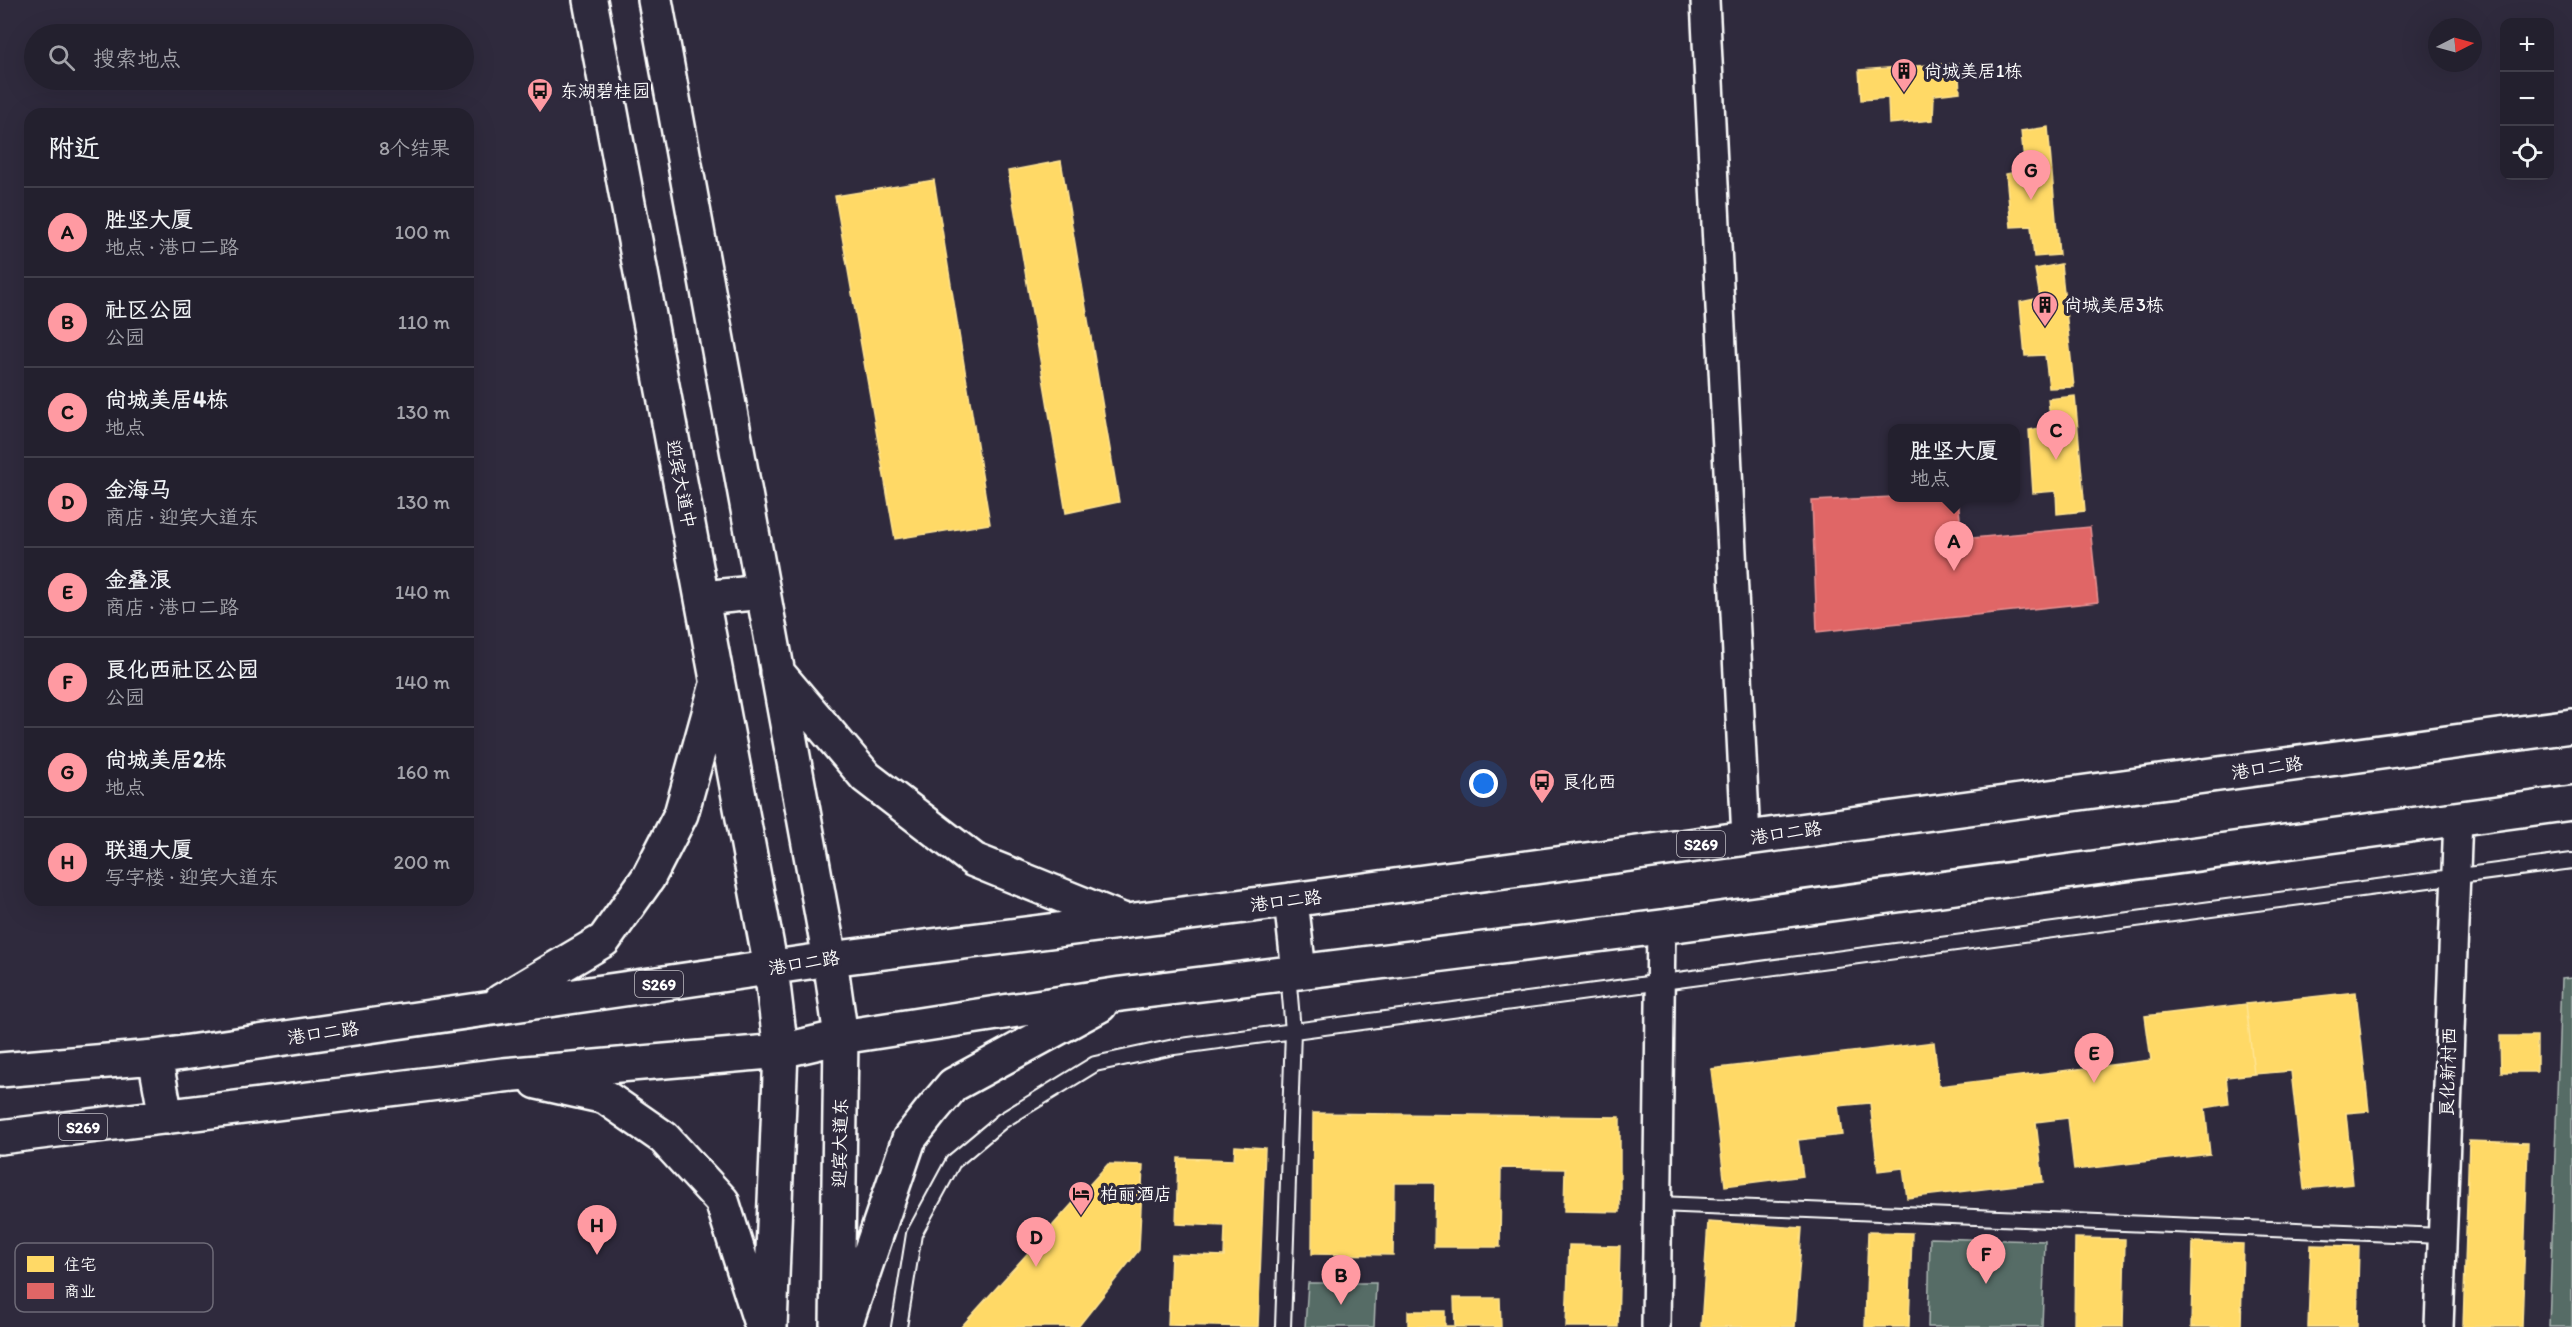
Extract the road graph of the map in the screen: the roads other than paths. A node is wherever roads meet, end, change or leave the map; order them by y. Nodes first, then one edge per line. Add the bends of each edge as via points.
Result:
1 (590, 0) edge
2 (655, 0) edge
3 (1705, 0) edge
4 (763, 592) junction
5 (703, 598) junction
6 (777, 671) junction
7 (718, 681) junction
8 (2572, 726) edge
9 (2572, 802) edge
10 (2458, 817) junction
11 (1746, 838) junction
12 (2572, 861) edge
13 (2455, 876) junction
14 (1292, 900) junction
15 (1122, 920) junction
16 (1661, 927) junction
17 (830, 959) junction
18 (771, 968) junction
19 (1293, 972) junction
20 (1661, 982) junction
21 (1121, 994) junction
22 (488, 1009) junction
23 (1293, 1031) junction
24 (841, 1037) junction
25 (781, 1051) junction
26 (155, 1057) junction
27 (0, 1070) edge
28 (502, 1075) junction
29 (166, 1117) junction
30 (0, 1137) edge
31 (1658, 1204) junction
32 (2442, 1236) junction
33 (762, 1327) edge
34 (770, 1327) edge
35 (837, 1327) edge
36 (844, 1327) edge
37 (899, 1327) edge
38 (1283, 1327) edge
39 (1656, 1327) edge
40 (2439, 1327) edge

1 - 5 main road, 迎宾大道中
2 - 4 main road
3 - 11 street
4 - 5 main road
4 - 6 main road
5 - 7 main road, 迎宾大道中
6 - 15 main road via 866,777 974,860
6 - 17 main road
7 - 18 main road, 迎宾大道中
7 - 22 main road via 681,814 642,887 604,940
8 - 11 main road, 港口二路 / S269
9 - 10 main road, S269
10 - 13 street, 良化新村西
10 - 16 main road, S269
11 - 14 main road, 港口二路 / S269
12 - 13 lane
13 - 20 lane
13 - 32 street, 良化新村西
14 - 15 main road, 港口二路 / S269
14 - 19 main road
15 - 17 main road, 港口二路 / S269
16 - 19 main road, S269
16 - 20 street
17 - 18 main road, 港口二路 / S269
17 - 24 main road, 迎宾大道东
18 - 22 main road, 港口二路 / S269
18 - 25 main road
19 - 21 main road, S269
19 - 23 lane
20 - 23 lane
20 - 31 street
21 - 24 main road, S269
21 - 36 main road via 953,1085 909,1139
22 - 26 main road, 港口二路 / S269
23 - 37 lane via 1174,1047 1095,1064 1002,1120 953,1162 914,1234
23 - 38 lane
24 - 25 main road, S269
24 - 35 main road, 迎宾大道东
25 - 28 main road, S269
25 - 34 main road
26 - 27 main road, 港口二路 / S269
26 - 29 main road
28 - 29 main road, S269
28 - 33 main road via 604,1097 664,1138 722,1201
29 - 30 main road, S269
31 - 32 lane
31 - 39 street
32 - 40 street, 良化新村西

